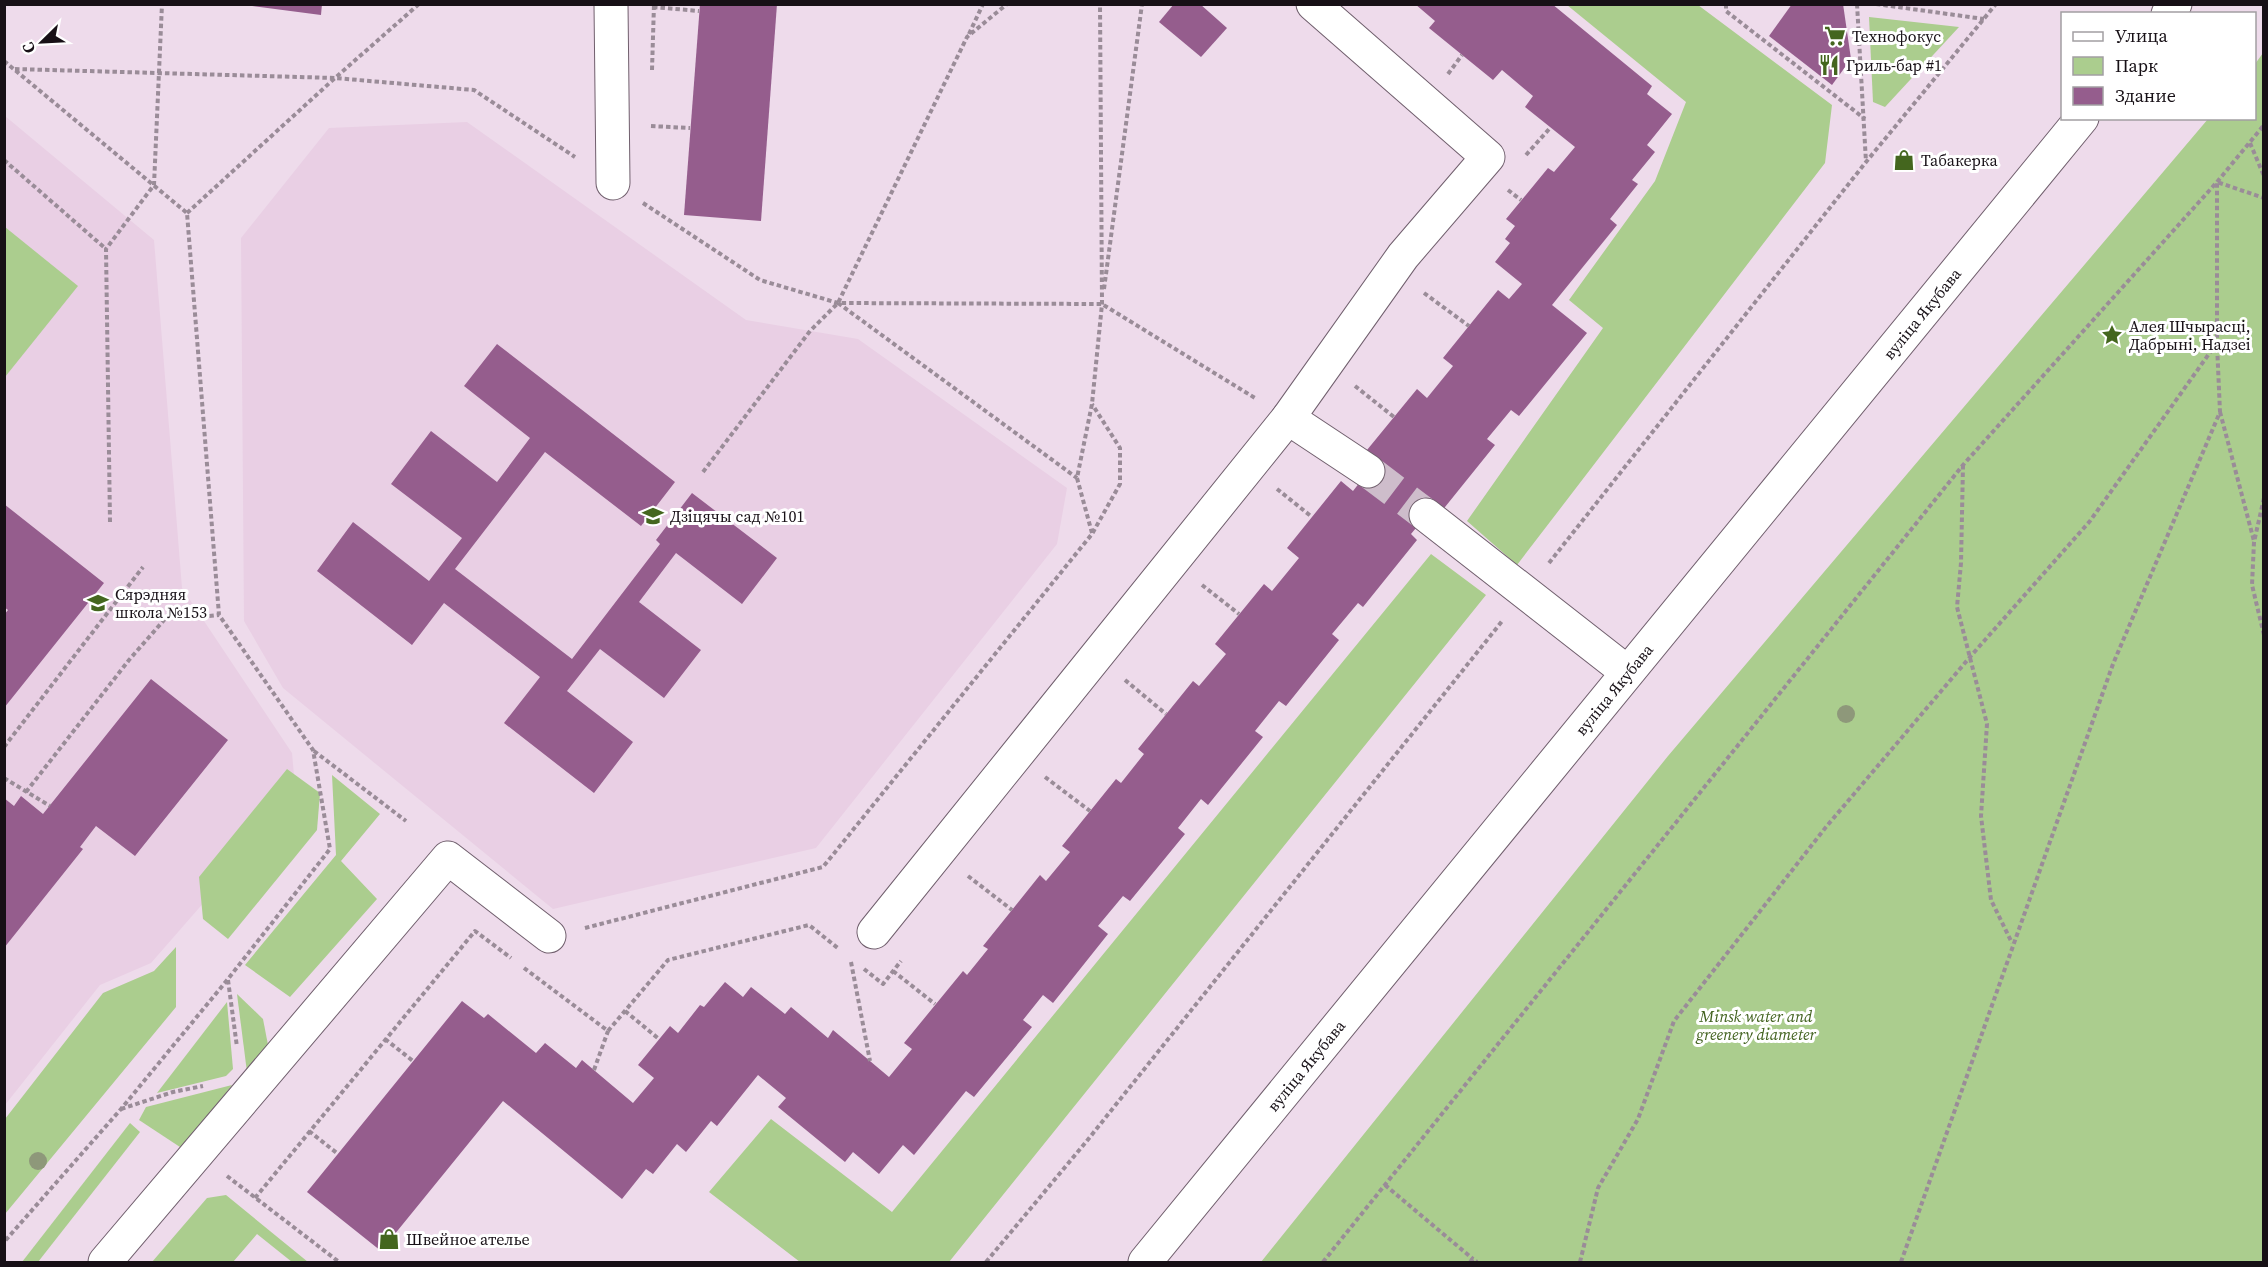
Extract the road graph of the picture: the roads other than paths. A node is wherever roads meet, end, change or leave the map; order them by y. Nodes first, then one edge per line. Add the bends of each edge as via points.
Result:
1 (611, 4) edge
2 (1313, 4) edge
3 (2080, 120) edge
4 (613, 183) road end
5 (1288, 418) junction
6 (1368, 471) tunnel mouth
7 (1426, 515) tunnel mouth
8 (1627, 672) junction
9 (874, 932) dead end
10 (549, 936) road end
11 (105, 1263) edge
12 (1144, 1263) edge

1 - 4 street
2 - 5 street via 1488,157 1403,256
3 - 8 street, вуліца Якубава
5 - 6 street
5 - 9 street
7 - 8 street
8 - 12 street, вуліца Якубава
10 - 11 street via 448,858 242,1088 198,1153

